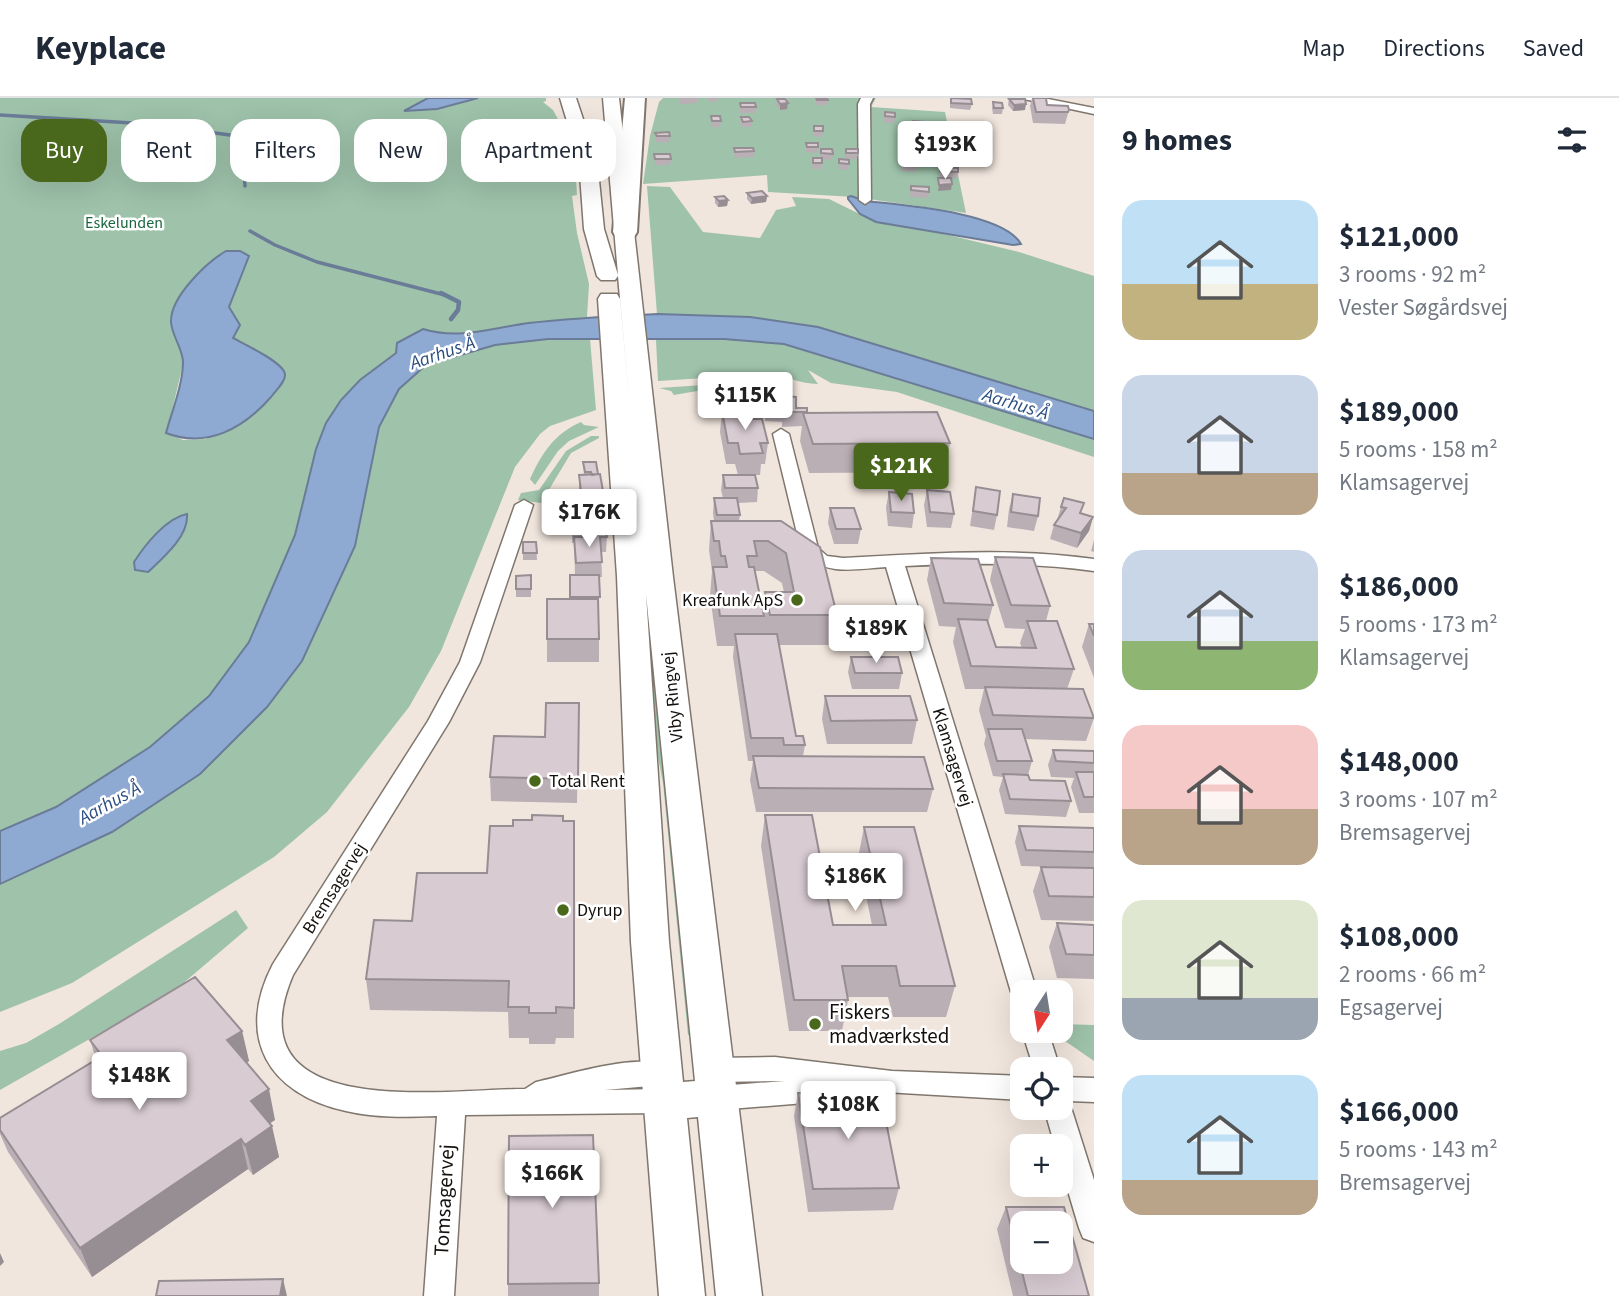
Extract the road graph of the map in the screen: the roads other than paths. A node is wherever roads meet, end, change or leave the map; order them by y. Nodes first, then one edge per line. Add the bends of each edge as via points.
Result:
1 (635, 98) edge
2 (867, 98) edge
3 (1026, 98) edge
4 (603, 99) edge
5 (569, 100) edge
6 (1094, 111) edge
7 (865, 200) dead end
8 (625, 232) junction
9 (608, 276) junction
10 (623, 327) junction
11 (781, 434) dead end
12 (524, 505) dead end
13 (894, 561) junction
14 (1094, 565) edge
15 (1020, 980) edge
16 (716, 1084) junction
17 (662, 1087) junction
18 (1010, 1088) edge
19 (1073, 1089) edge
20 (1094, 1090) edge
21 (453, 1104) junction
22 (1062, 1120) edge
23 (1094, 1228) edge
24 (439, 1296) edge
25 (682, 1296) edge
26 (739, 1296) edge

1 - 8 highway
2 - 7 street
3 - 6 street
4 - 8 main road, Viby Ringvej
4 - 9 main road, Viby Ringvej
5 - 9 main road via 589,161 594,229
8 - 10 main road, Viby Ringvej
9 - 10 main road, Viby Ringvej
10 - 16 main road, Viby Ringvej
10 - 17 main road, Viby Ringvej via 649,928
11 - 13 street via 813,556 843,564
12 - 21 street, Bremsagervej via 470,662 438,722 282,971 267,1023 282,1065 320,1092 369,1103
13 - 14 street via 969,557
13 - 15 street, Klamsagervej
16 - 17 main road
16 - 18 street
16 - 26 main road, Viby Ringvej
17 - 21 street, Bremsagervej via 601,1104
17 - 25 main road, Viby Ringvej
19 - 20 street
21 - 24 street, Tomsagervej
22 - 23 street

